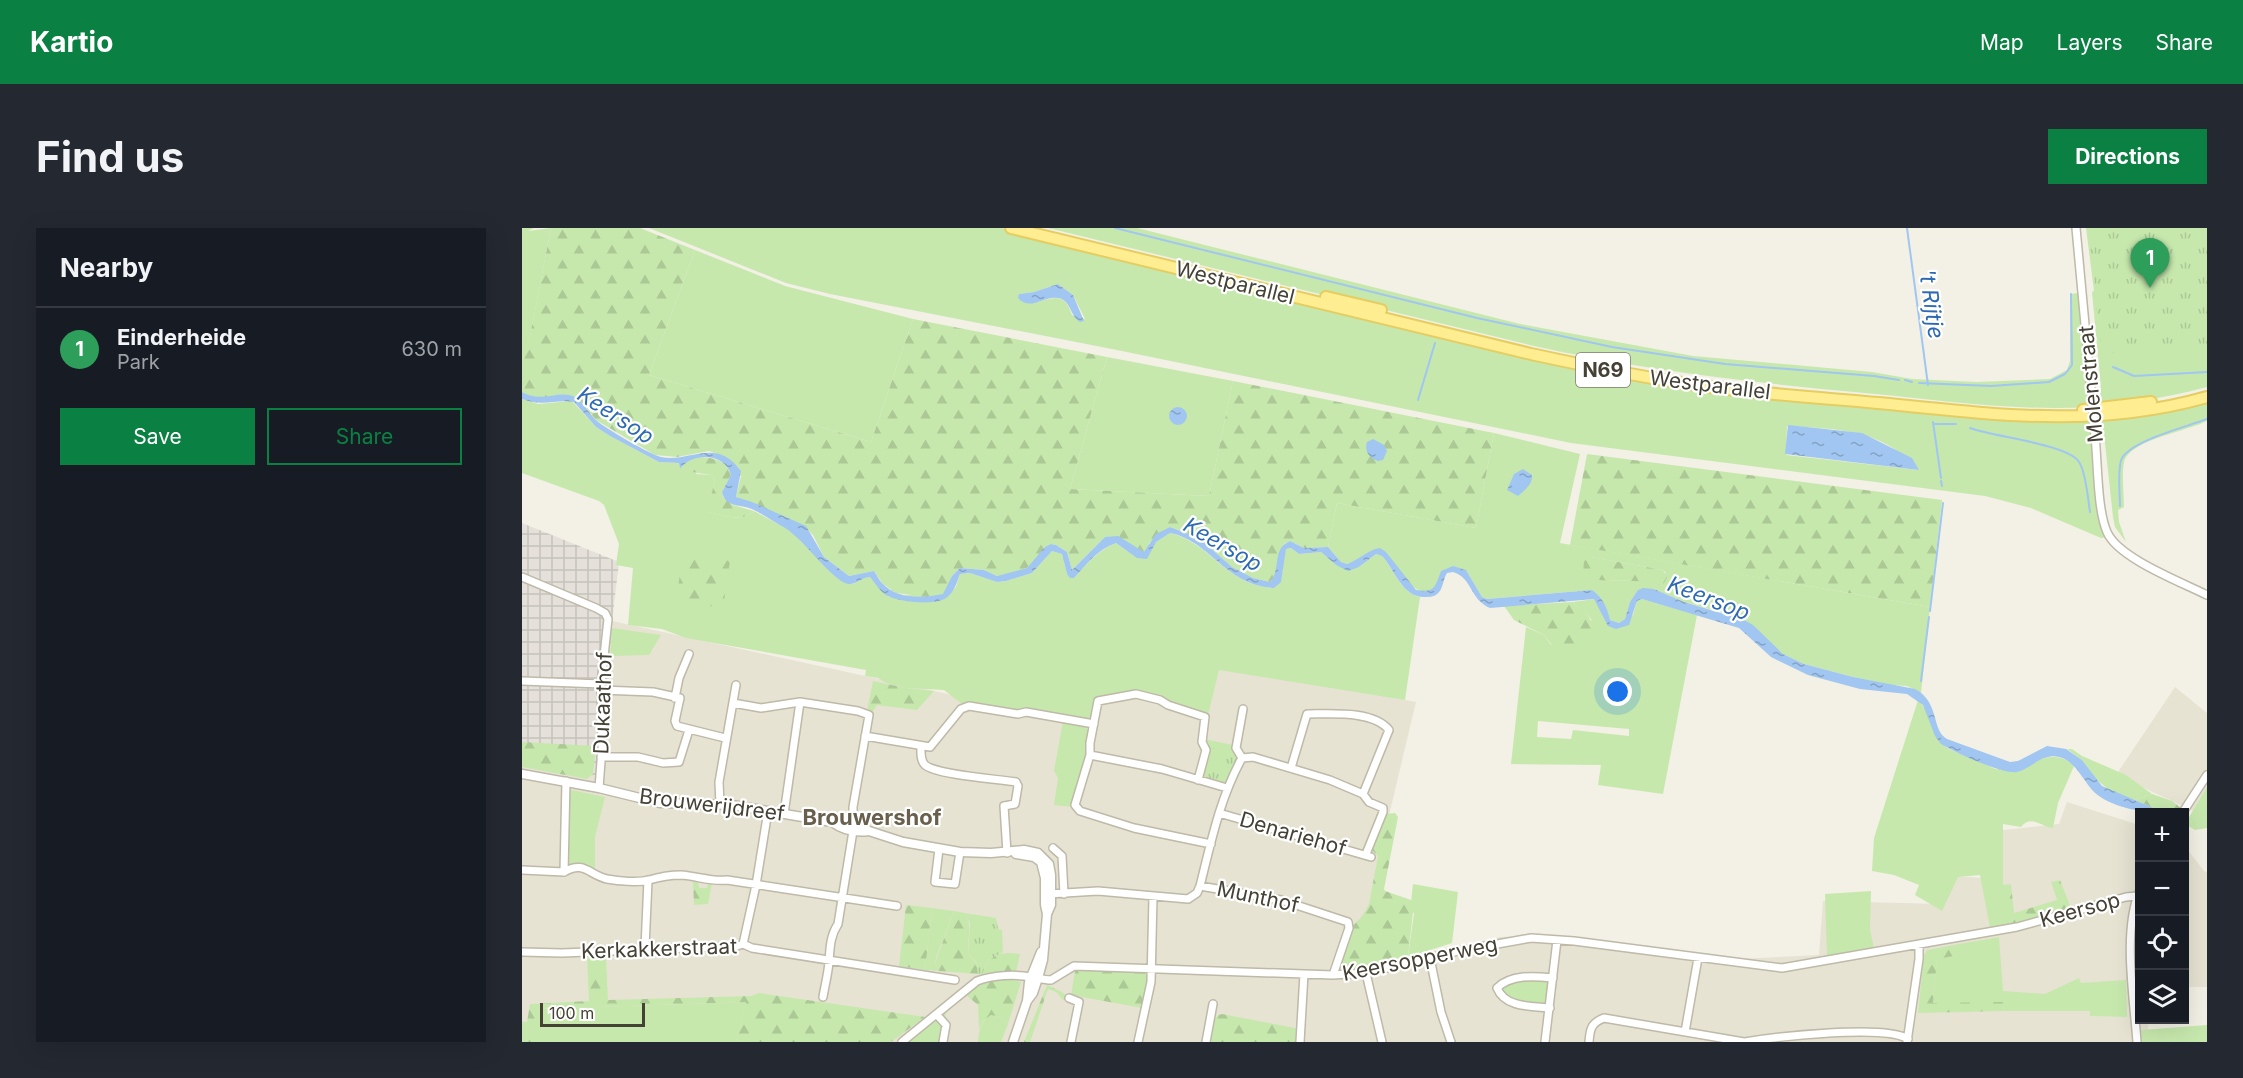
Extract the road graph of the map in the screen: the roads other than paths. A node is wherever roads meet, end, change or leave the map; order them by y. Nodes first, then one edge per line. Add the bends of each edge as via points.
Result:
1 (1011, 228) edge
2 (1041, 228) edge
3 (2076, 228) edge
4 (2207, 389) edge
5 (2207, 397) edge
6 (522, 577) edge
7 (2207, 595) edge
8 (689, 654) dead end
9 (522, 681) edge
10 (736, 685) dead end
11 (601, 687) junction
12 (675, 698) junction
13 (800, 702) junction
14 (733, 703) junction
15 (1243, 709) dead end
16 (1094, 724) junction
17 (689, 730) junction
18 (865, 736) junction
19 (726, 738) junction
20 (921, 746) junction
21 (1090, 756) junction
22 (601, 757) junction
23 (1242, 758) junction
24 (1291, 768) junction
25 (522, 774) edge
26 (2207, 775) edge
27 (1198, 780) junction
28 (566, 781) junction
29 (599, 788) junction
30 (1227, 788) junction
31 (1363, 794) junction
32 (720, 804) junction
33 (2186, 808) edge
34 (768, 811) junction
35 (1219, 813) junction
36 (784, 814) junction
37 (853, 826) junction
38 (1210, 844) junction
39 (1053, 848) dead end
40 (939, 849) junction
41 (960, 852) junction
42 (1007, 853) junction
43 (522, 870) edge
44 (564, 872) junction
45 (648, 880) junction
46 (756, 885) junction
47 (1200, 886) junction
48 (1049, 894) junction
49 (1064, 894) junction
50 (2135, 894) edge
51 (1153, 897) junction
52 (841, 898) junction
53 (897, 906) dead end
54 (2135, 910) edge
55 (1358, 921) dead end
56 (1348, 922) junction
57 (1557, 940) junction
58 (742, 944) junction
59 (1919, 944) junction
60 (645, 948) junction
61 (522, 952) edge
62 (1430, 958) junction
63 (1698, 958) junction
64 (829, 961) junction
65 (1151, 968) junction
66 (1366, 973) junction
67 (1304, 974) junction
68 (1333, 975) junction
69 (1035, 977) junction
70 (1553, 978) junction
71 (955, 980) dead end
72 (823, 997) dead end
73 (1069, 998) dead end
74 (1213, 1004) dead end
75 (1550, 1008) junction
76 (937, 1015) junction
77 (1685, 1032) junction
78 (1907, 1040) edge
79 (902, 1042) edge
80 (944, 1042) edge
81 (1013, 1042) edge
82 (1071, 1042) edge
83 (1138, 1042) edge
84 (1206, 1042) edge
85 (1300, 1042) edge
86 (1382, 1042) edge
87 (1451, 1042) edge
88 (1545, 1042) edge
89 (1589, 1042) edge
90 (1744, 1042) edge
91 (2137, 1042) edge

1 - 5 main road, Westparallel / N69 via 1532,354 1711,387 2071,418 2162,408
2 - 4 main road, Westparallel / N69 via 1533,348 1658,372 1773,387 2054,411 2116,407
3 - 7 street, Molenstraat, bridge via 2104,523 2110,538 2128,556
6 - 11 street, Dukaathof via 605,613 608,619
8 - 12 street
9 - 11 street
10 - 14 street
11 - 12 street
11 - 22 street, Dukaathof
12 - 17 street via 680,698 676,724
13 - 14 street via 761,708
13 - 18 street via 869,715
13 - 36 street
14 - 19 street
15 - 23 street via 1236,748
16 - 20 street via 969,706 961,709 930,747
16 - 21 street
16 - 27 street via 1098,701 1136,694 1205,717 1202,742 1206,750
17 - 19 street
17 - 22 street via 679,762
18 - 20 street
18 - 37 street
19 - 32 street via 718,782
20 - 42 street via 925,765 939,771 1016,782 1015,804 1004,806
21 - 27 street
21 - 38 street via 1075,805 1080,811 1134,828
22 - 29 street, Dukaathof
23 - 24 street
23 - 30 street
24 - 31 street
24 - 31 street via 1307,714 1358,714 1389,730
25 - 28 street, Brouwerijdreef
26 - 33 street
27 - 30 street
28 - 29 street, Brouwerijdreef
28 - 44 street
29 - 32 street, Brouwerijdreef via 660,803
30 - 35 street
31 - 35 street, Denariehof via 1369,802 1383,808 1369,855
32 - 34 street, Brouwerijdreef
34 - 36 street, Brouwerijdreef
34 - 46 street
35 - 38 street
36 - 37 street, Brouwerijdreef via 832,822 843,828
37 - 40 street, Brouwerijdreef
37 - 52 street
38 - 47 street
39 - 49 street via 1062,856
40 - 41 street, Brouwerijdreef
40 - 41 street via 935,882 955,884
41 - 42 street, Brouwerijdreef
42 - 48 street, Brouwerijdreef via 1034,857 1041,862
43 - 44 street
44 - 45 street via 572,867 585,868 608,880
45 - 46 street via 681,875
45 - 60 street
46 - 52 street
46 - 58 street
47 - 51 street, Munthof via 1188,899
47 - 56 street, Munthof via 1290,902
48 - 49 street, Munthof
48 - 69 street, Brouwerijdreef
49 - 51 street, Munthof via 1098,891
50 - 59 street, Keersop via 2017,927
51 - 65 street
52 - 53 street
52 - 64 street
54 - 91 street via 2130,938
55 - 56 street
56 - 68 street
57 - 62 street, Keersopperweg via 1531,938
57 - 63 street, Keersopperweg
57 - 70 street
58 - 60 street, Kerkakkerstraat
58 - 64 street, Kerkakkerstraat
59 - 63 street, Keersop via 1782,968
59 - 78 street
60 - 61 street, Kerkakkerstraat
62 - 66 street, Keersopperweg
62 - 87 street
63 - 77 street
64 - 71 street, Kerkakkerstraat
64 - 72 street
65 - 67 street, Keersopperweg
65 - 69 street, Keersopperweg via 1074,966 1051,980
65 - 83 street
66 - 68 street, Keersopperweg
66 - 86 street
67 - 68 street, Keersopperweg
67 - 85 street
69 - 76 street, Keersopperweg via 977,981
69 - 81 street, Brouwerijdreef
70 - 75 street
70 - 75 street via 1530,976 1503,982 1497,988 1514,1004
73 - 82 street via 1079,1002
74 - 84 street
75 - 88 street
76 - 79 street, Keersopperweg
76 - 80 street via 946,1025
77 - 89 street via 1604,1018 1594,1022
77 - 90 street
78 - 90 street via 1902,1035 1874,1031

